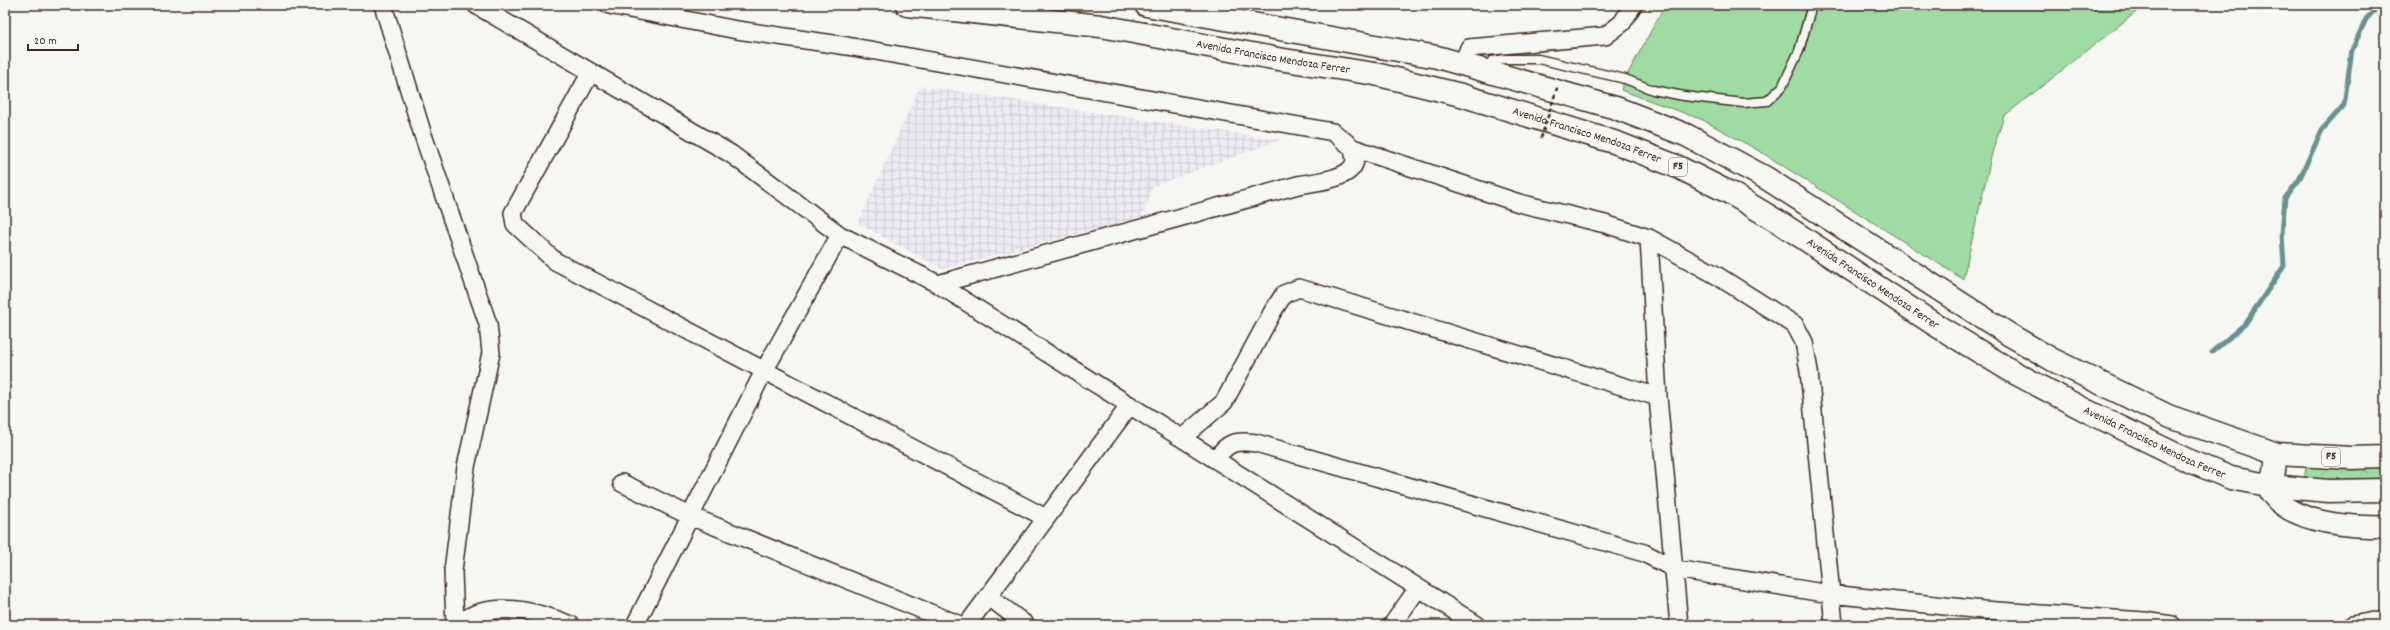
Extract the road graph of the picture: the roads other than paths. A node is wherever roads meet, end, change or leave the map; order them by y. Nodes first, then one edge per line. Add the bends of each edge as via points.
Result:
1 (383, 5) edge
2 (476, 5) edge
3 (608, 5) edge
4 (906, 5) edge
5 (1146, 5) edge
6 (1633, 5) edge
7 (1812, 5) edge
8 (1463, 63) junction
9 (1484, 69) junction
10 (591, 72) junction
11 (1461, 95) junction
12 (1353, 148) junction
13 (840, 235) junction
14 (1649, 238) junction
15 (938, 284) junction
16 (764, 371) junction
17 (1658, 397) junction
18 (1130, 405) junction
19 (1182, 438) junction
20 (2277, 454) junction
21 (2385, 457) edge
22 (1216, 459) junction
23 (622, 483) dead end
24 (2273, 486) junction
25 (2385, 490) edge
26 (690, 516) junction
27 (1046, 518) junction
28 (2385, 527) edge
29 (1674, 569) junction
30 (1418, 588) junction
31 (1830, 594) junction
32 (988, 596) junction
33 (1983, 617) edge
34 (2385, 619) edge
35 (2145, 623) edge
36 (455, 625) edge
37 (571, 625) edge
38 (635, 625) edge
39 (960, 625) edge
40 (967, 625) edge
41 (1026, 625) edge
42 (1392, 625) edge
43 (1477, 625) edge
44 (1679, 625) edge
45 (1834, 625) edge
46 (2172, 625) edge
47 (2352, 625) edge

1 - 36 street via 422,132 488,324 491,353 466,467 453,571
2 - 10 street
3 - 12 street via 737,30 847,46 1333,132
4 - 11 highway, Avenida Francisco Mendoza Ferrer / F5 via 1102,26 1278,59 1375,74
5 - 8 highway, F5 via 1379,45
6 - 8 street via 1622,23 1604,36 1469,48
7 - 9 lane via 1799,51 1782,87 1767,101 1743,103 1684,96 1538,59 1492,61
8 - 9 highway, F5
8 - 11 highway
9 - 20 highway, F5 via 1616,108 1686,135 1766,178 2053,360 2168,416
10 - 13 street via 731,154
10 - 16 street via 513,214 515,224 555,261
11 - 24 highway, Avenida Francisco Mendoza Ferrer / F5 via 1617,143 1678,167 1732,194 1782,224 1934,324 2013,372 2189,462 2231,478
12 - 14 street via 1519,203 1605,224
12 - 15 street via 1355,161 1350,171 1332,179 1298,185
13 - 15 street
13 - 16 street
14 - 17 street
14 - 31 street via 1716,275 1795,325 1804,342
15 - 18 street
16 - 26 street
16 - 27 street
17 - 19 street via 1299,288 1284,294 1224,402
17 - 29 street
18 - 19 street
18 - 27 street
19 - 22 street
20 - 21 highway, F5
20 - 24 street
22 - 29 street via 1223,448 1231,444 1256,443 1644,553
22 - 30 street
23 - 26 street
24 - 25 highway, Avenida Francisco Mendoza Ferrer / F5 via 2328,491
24 - 28 street via 2272,493 2276,501 2318,521 2353,527
26 - 38 street
26 - 39 street
27 - 32 street
29 - 31 street
29 - 44 street
30 - 42 street
30 - 43 street
31 - 33 street
31 - 45 street
32 - 40 street
32 - 41 street
33 - 35 street
34 - 47 street
35 - 46 street
36 - 37 street via 477,613 506,610 538,612

